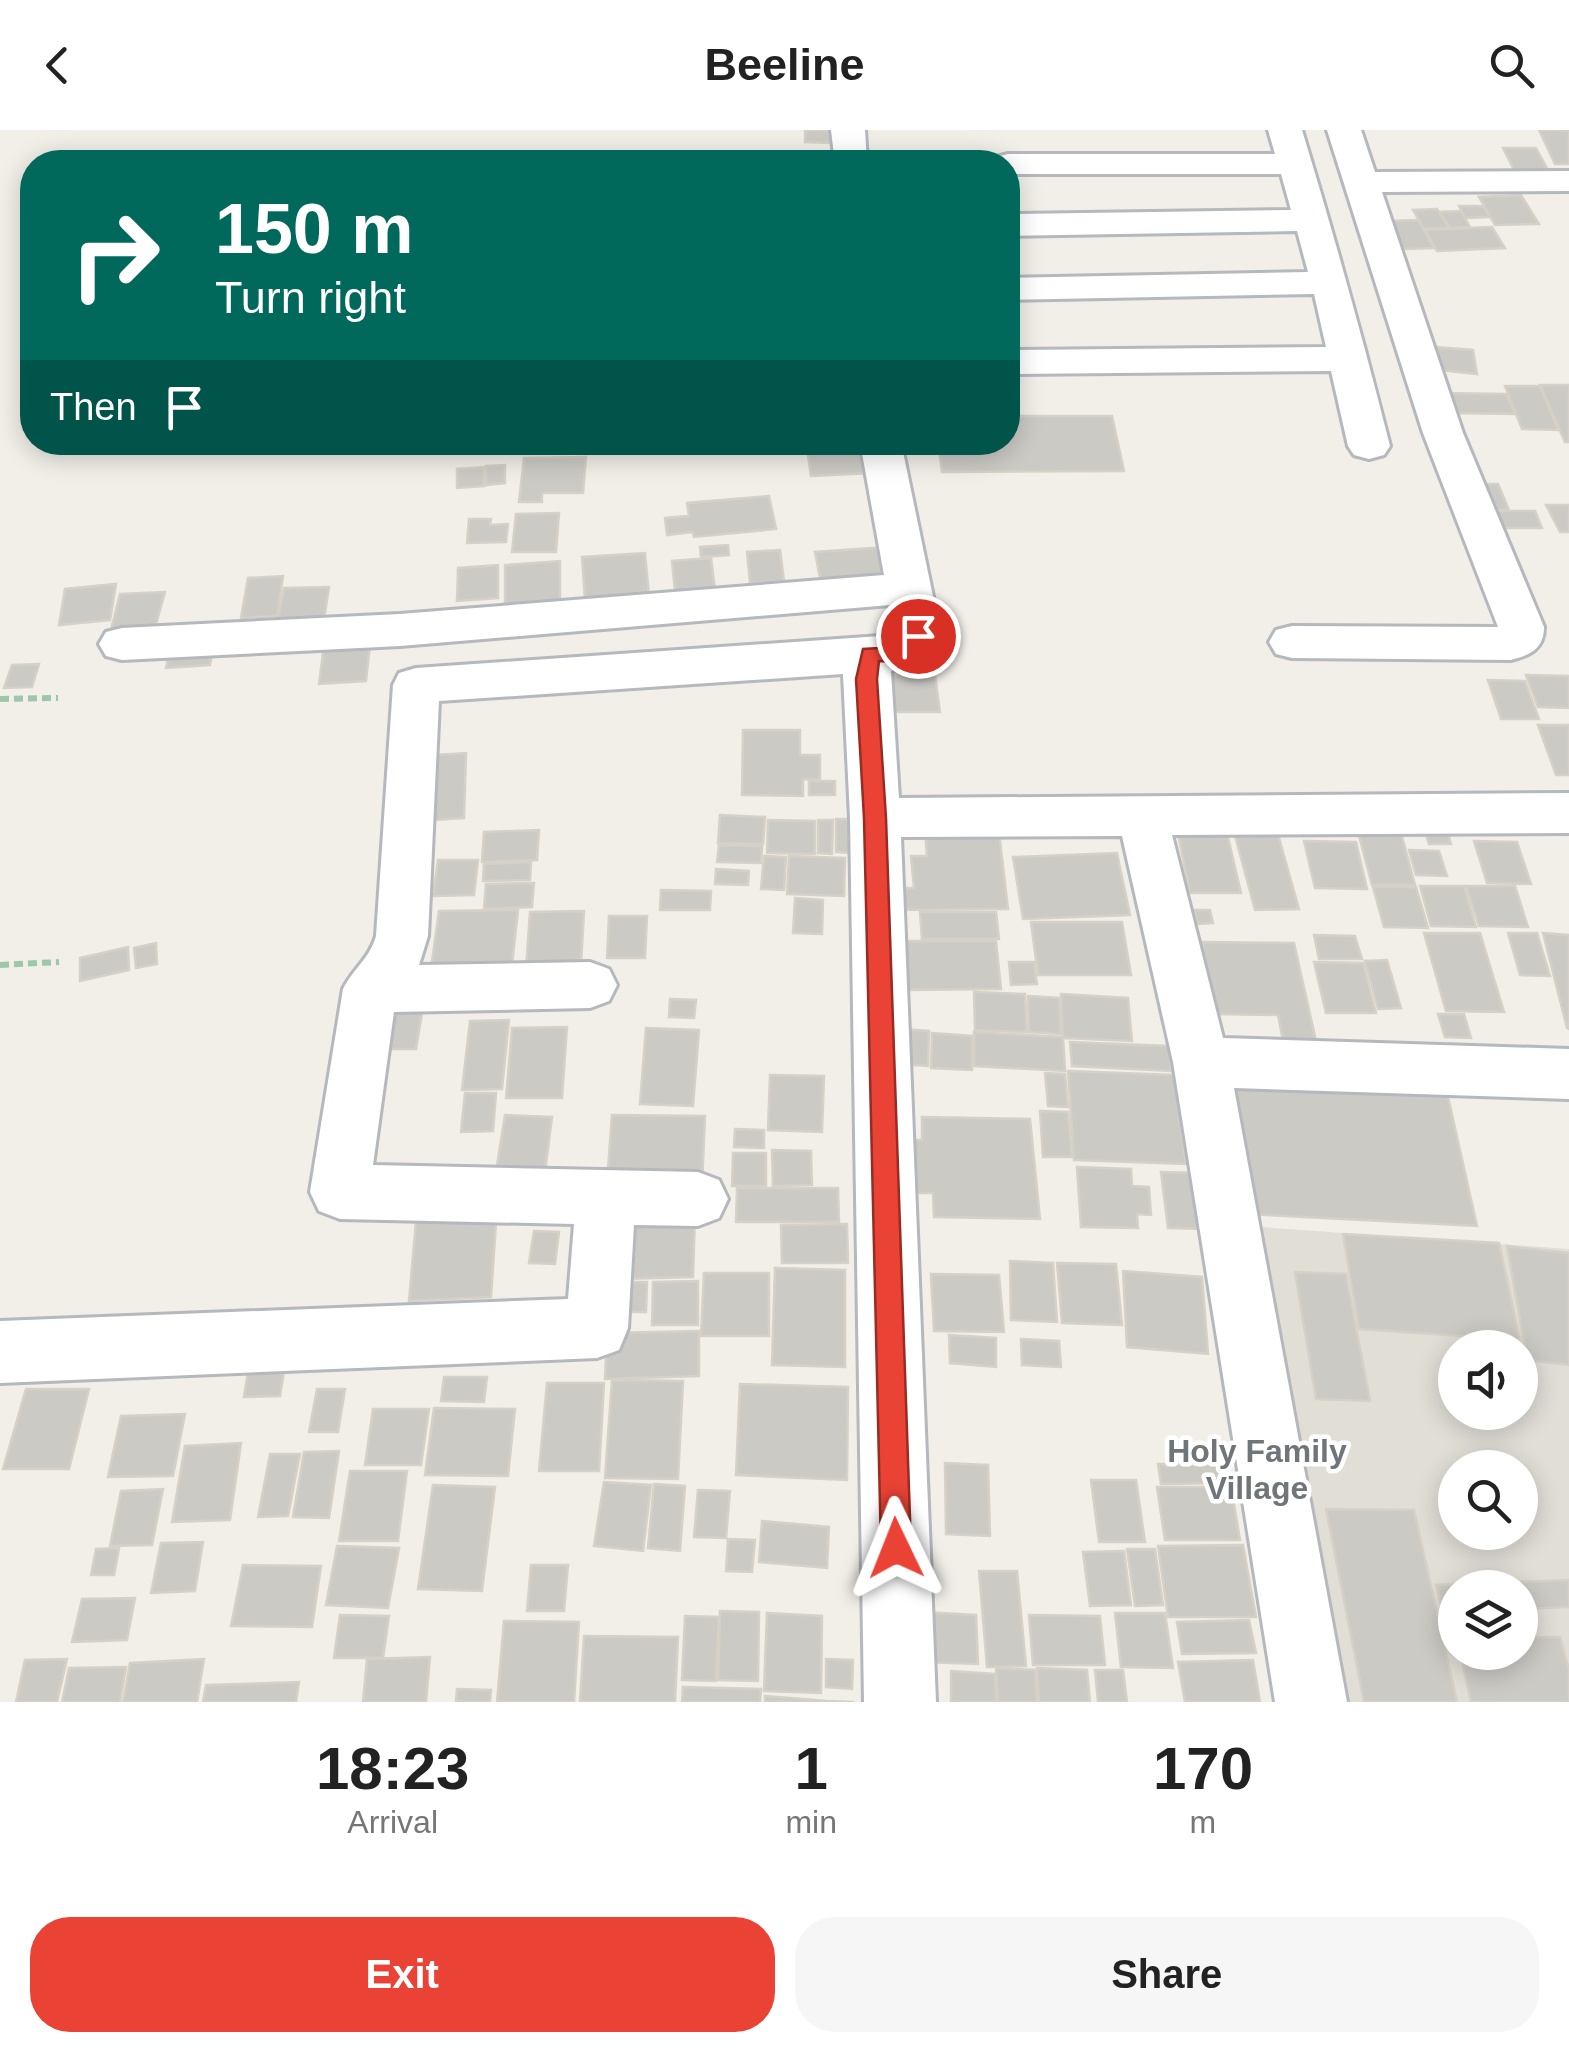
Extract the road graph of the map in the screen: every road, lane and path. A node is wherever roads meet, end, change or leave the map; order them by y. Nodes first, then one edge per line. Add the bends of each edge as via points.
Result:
1 (1344, 130) edge
2 (1290, 147) edge
3 (1020, 163) edge
4 (1569, 181) edge
5 (1362, 182) junction
6 (1314, 220) junction
7 (1020, 225) edge
8 (1330, 283) junction
9 (1020, 289) edge
10 (1350, 359) junction
11 (1020, 362) edge
12 (1369, 446) dead end
13 (883, 455) edge
14 (909, 588) junction
15 (1292, 642) dead end
16 (122, 644) dead end
17 (870, 654) junction
18 (58, 698) dead end
19 (0, 699) edge
20 (1569, 812) edge
21 (1142, 814) junction
22 (875, 818) junction
23 (59, 962) dead end
24 (0, 965) edge
25 (590, 985) dead end
26 (370, 989) junction
27 (1201, 1062) junction
28 (1569, 1074) edge
29 (606, 1198) junction
30 (698, 1199) dead end
31 (0, 1352) edge
32 (900, 1702) edge
33 (1311, 1702) edge

1 - 5 street
2 - 3 street
2 - 6 street
4 - 5 street
5 - 15 street via 1443,432 1521,638 1511,644
6 - 7 street
6 - 8 street
8 - 9 street
8 - 10 street
10 - 11 street
10 - 12 street
13 - 14 street
14 - 16 street via 400,630
14 - 17 street via 918,636 911,649
17 - 22 street
17 - 26 street via 416,685 402,936 398,958
18 - 19 path
20 - 21 street
21 - 22 street
21 - 27 street
22 - 32 street
23 - 24 path
25 - 26 street
26 - 29 street via 340,1192
27 - 28 street
27 - 33 street
29 - 30 street
29 - 31 street via 597,1328

